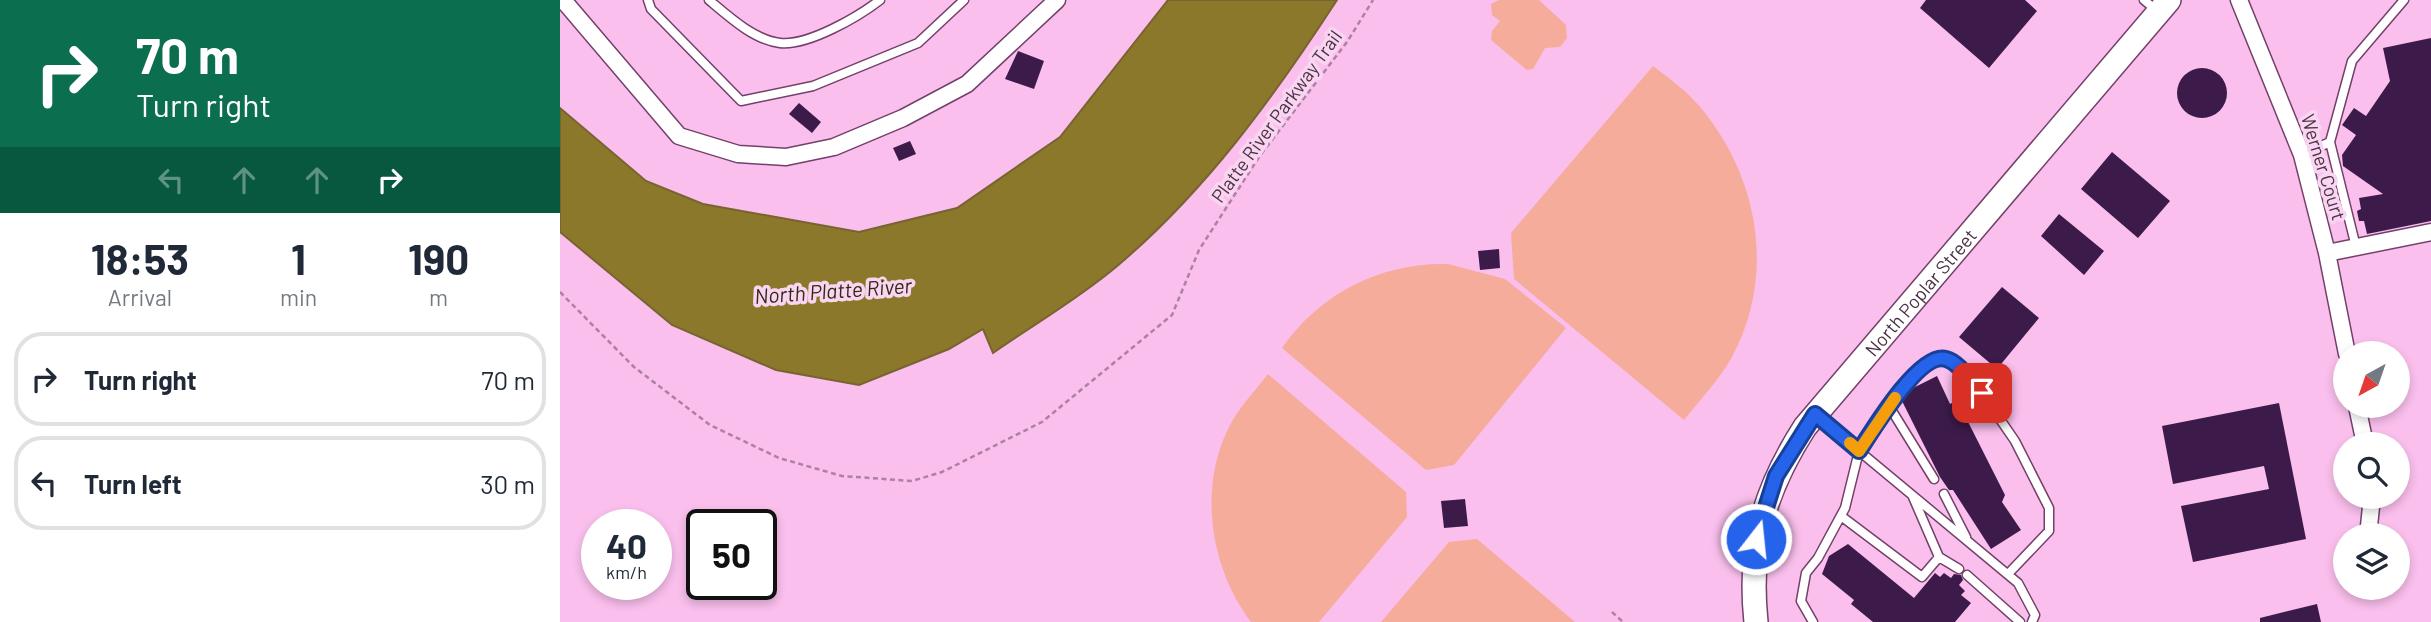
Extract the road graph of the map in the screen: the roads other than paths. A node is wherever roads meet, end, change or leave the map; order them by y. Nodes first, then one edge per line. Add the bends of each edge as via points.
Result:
1 (563, 0) edge
2 (648, 0) edge
3 (709, 0) edge
4 (880, 0) edge
5 (964, 0) edge
6 (1056, 0) edge
7 (2239, 0) edge
8 (2404, 0) edge
9 (2157, 4) edge
10 (2329, 142) junction
11 (2302, 155) junction
12 (2431, 232) edge
13 (2356, 247) junction
14 (2327, 253) junction
15 (2344, 341) edge
16 (1889, 405) junction
17 (1815, 414) junction
18 (1859, 451) junction
19 (1934, 479) dead end
20 (1912, 494) junction
21 (1944, 494) dead end
22 (1841, 516) junction
23 (1967, 540) junction
24 (1939, 557) junction
25 (1958, 569) dead end
26 (1967, 575) dead end
27 (2008, 575) junction
28 (1756, 622) edge
29 (1814, 622) edge
30 (2021, 622) edge
31 (2032, 622) edge

1 - 6 street via 680,136 738,154 786,157 834,147 967,84
2 - 5 lane via 651,9 741,100 813,86 918,43
3 - 4 lane via 754,33 780,43 819,34
7 - 11 street, Werner Court
8 - 10 lane via 2352,61
9 - 17 main road, North Poplar Street
10 - 11 lane
10 - 13 lane
11 - 14 street, Werner Court
12 - 13 street
13 - 14 street
14 - 15 street, Werner Court
16 - 18 lane
16 - 19 lane
16 - 27 lane via 1928,363 1950,359 1982,393 2015,440 2049,508 2049,531
17 - 18 lane
17 - 28 main road, North Poplar Street via 1776,476 1762,516 1753,580
18 - 20 lane
18 - 22 lane
20 - 23 lane
20 - 24 lane
21 - 23 lane
22 - 24 lane via 1922,577
22 - 29 lane via 1806,573 1801,601
23 - 27 lane
24 - 25 lane
26 - 30 lane
27 - 31 lane via 2018,583 2035,615

